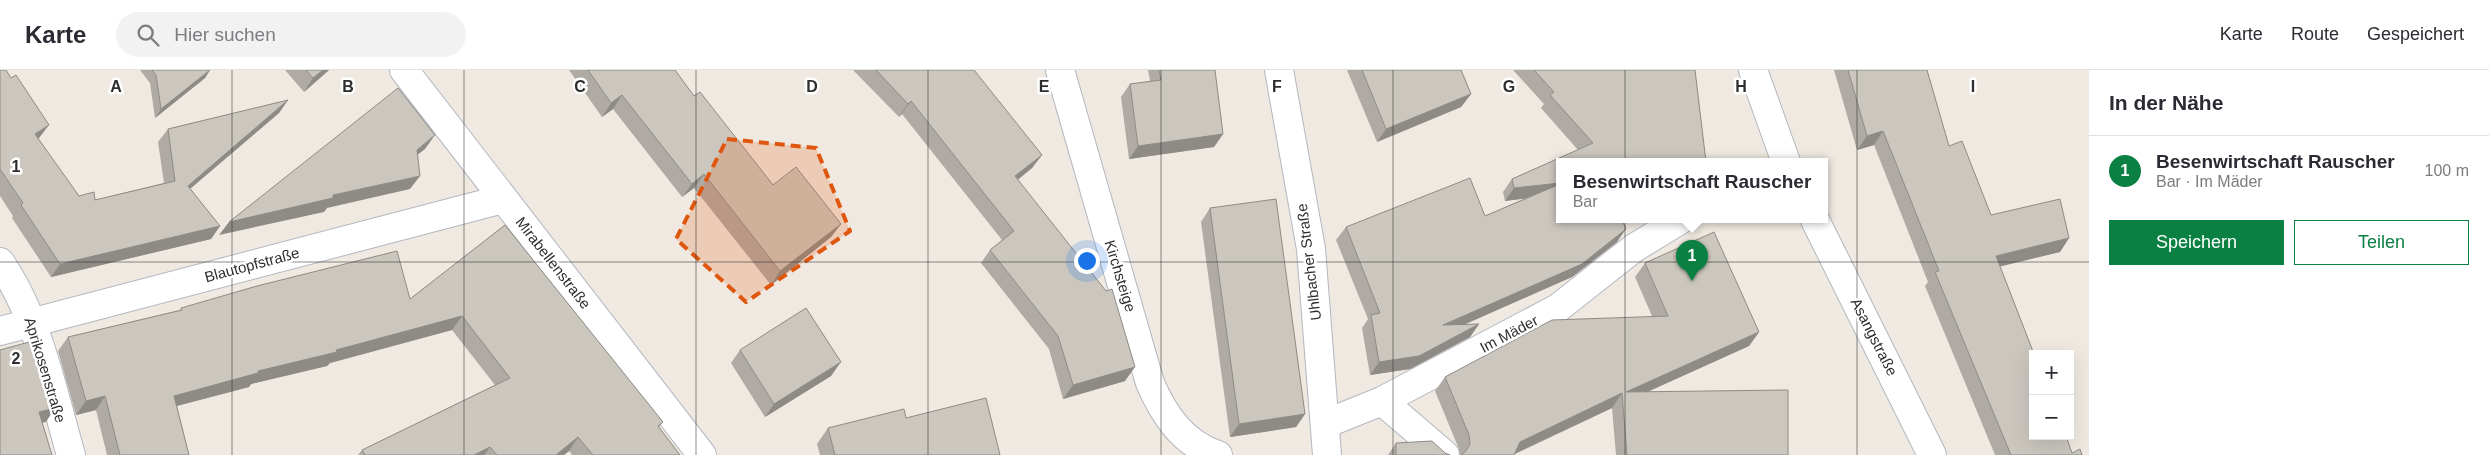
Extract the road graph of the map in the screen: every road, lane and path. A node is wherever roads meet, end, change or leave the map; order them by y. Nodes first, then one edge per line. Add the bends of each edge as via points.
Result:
1 (404, 70) edge
2 (1060, 70) edge
3 (1279, 70) edge
4 (1753, 70) edge
5 (1781, 158) edge
6 (503, 199) junction
7 (1675, 223) edge
8 (1816, 223) edge
9 (0, 262) edge
10 (32, 323) junction
11 (0, 331) edge
12 (1382, 402) junction
13 (1324, 424) junction
14 (71, 455) edge
15 (702, 455) edge
16 (1218, 455) edge
17 (1327, 455) edge
18 (1445, 455) edge
19 (1932, 455) edge

1 - 6 street, Mirabellenstraße
2 - 16 street, Kirchsteige via 1150,383 1162,409 1176,428 1205,451
3 - 13 street, Uhlbacher Straße via 1311,249
4 - 5 street
6 - 10 street, Blautopfstraße
6 - 15 street, Mirabellenstraße
7 - 12 street, Im Mäder via 1634,248 1558,308
8 - 19 street, Asangstraße
9 - 10 street, Aprikosenstraße
10 - 11 street, Blautopfstraße
10 - 14 street, Aprikosenstraße
12 - 13 street, Im Mäder
12 - 18 street
13 - 17 street, Uhlbacher Straße

